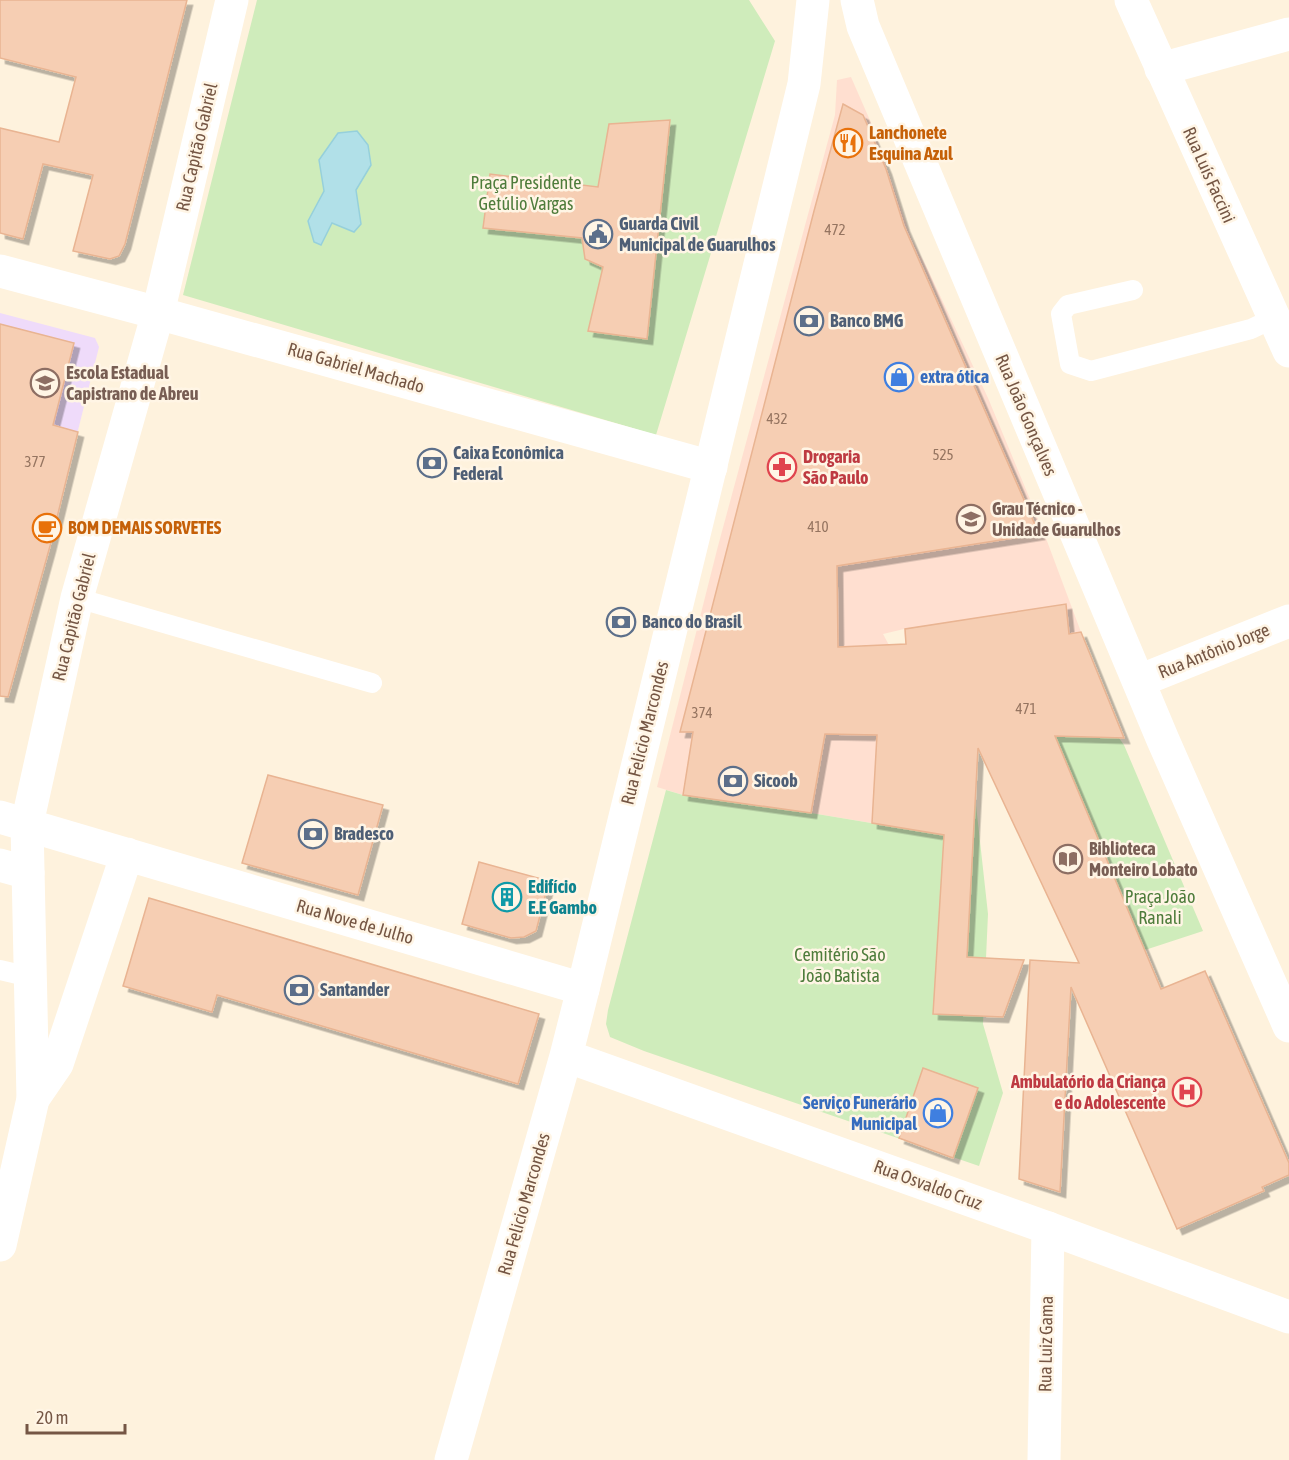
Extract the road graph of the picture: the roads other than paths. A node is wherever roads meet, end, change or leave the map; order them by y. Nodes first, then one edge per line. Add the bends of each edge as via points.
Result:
1 (232, 0) edge
2 (791, 0) edge
3 (813, 0) edge
4 (857, 0) edge
5 (1131, 0) edge
6 (809, 32) junction
7 (1289, 34) edge
8 (1161, 69) junction
9 (0, 271) edge
10 (1133, 290) dead end
11 (158, 313) junction
12 (1274, 318) junction
13 (1289, 351) edge
14 (711, 466) junction
15 (77, 598) junction
16 (1289, 621) edge
17 (1139, 681) junction
18 (372, 683) dead end
19 (13, 820) edge
20 (127, 854) junction
21 (14, 869) edge
22 (15, 973) edge
23 (583, 989) junction
24 (1289, 1026) edge
25 (566, 1056) junction
26 (33, 1099) junction
27 (1048, 1228) junction
28 (0, 1245) edge
29 (1289, 1317) edge
30 (452, 1460) edge
31 (1044, 1460) edge

1 - 11 street, Rua Capitão Gabriel
2 - 6 street
3 - 6 street, Rua Felicio Marcondes
4 - 17 street, Rua João Gonçalves via 863,26
5 - 8 street, Rua Luís Faccini
6 - 14 street, Rua Felicio Marcondes via 804,84
7 - 8 street
8 - 12 street, Rua Luís Faccini
9 - 11 street, Rua Gabriel Machado
10 - 12 lane via 1068,305 1061,314 1070,364 1090,371 1251,329
11 - 14 street, Rua Gabriel Machado
11 - 15 street, Rua Capitão Gabriel
12 - 13 street, Rua Luís Faccini
14 - 23 street, Rua Felicio Marcondes
15 - 18 lane
15 - 19 street, Rua Capitão Gabriel
16 - 17 street, Rua Antônio Jorge
17 - 24 street, Rua João Gonçalves
19 - 20 street, Rua Nove de Julho
19 - 21 street, Rua Capitão Gabriel
20 - 23 street, Rua Nove de Julho
20 - 26 street via 57,1064
21 - 22 street, Rua Capitão Gabriel
22 - 26 street, Rua Capitão Gabriel
23 - 25 street, Rua Felicio Marcondes
25 - 27 street, Rua Osvaldo Cruz
25 - 30 street, Rua Felicio Marcondes
26 - 28 street, Rua Capitão Gabriel
27 - 29 street, Rua Osvaldo Cruz
27 - 31 street, Rua Luiz Gama

